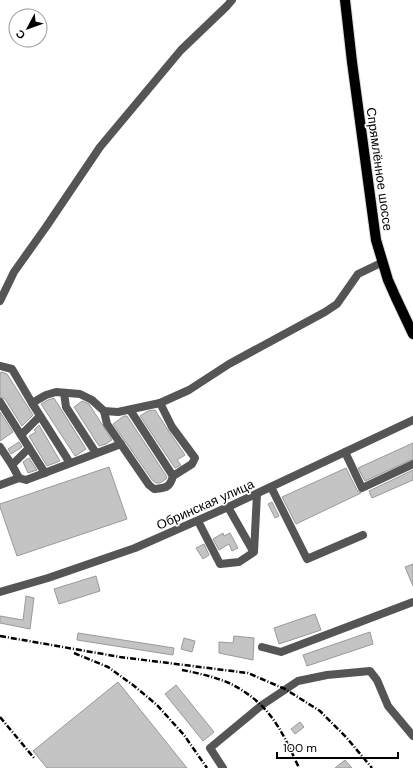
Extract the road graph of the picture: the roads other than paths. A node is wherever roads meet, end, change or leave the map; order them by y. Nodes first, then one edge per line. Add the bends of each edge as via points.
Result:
1 (232, 0) edge
2 (345, 0) edge
3 (383, 262) junction
4 (0, 301) edge
5 (413, 334) edge
6 (0, 366) edge
7 (64, 393) junction
8 (0, 402) edge
9 (32, 403) junction
10 (160, 403) junction
11 (130, 410) junction
12 (104, 411) junction
13 (40, 416) junction
14 (412, 423) edge
15 (21, 435) junction
16 (121, 444) junction
17 (0, 447) edge
18 (29, 448) junction
19 (345, 452) junction
20 (96, 453) junction
21 (70, 463) junction
22 (12, 464) junction
23 (413, 464) edge
24 (45, 473) junction
25 (173, 476) junction
26 (19, 478) junction
27 (0, 485) edge
28 (271, 487) junction
29 (257, 494) junction
30 (228, 507) junction
31 (198, 521) junction
32 (363, 535) dead end
33 (254, 552) junction
34 (0, 592) edge
35 (413, 602) edge
36 (262, 647) dead end
37 (413, 736) edge
38 (223, 768) edge

1 - 4 street via 181,50 100,147 14,272
2 - 3 main road, Спрямлённое шоссе via 376,240
3 - 5 main road, Спрямлённое шоссе via 388,280
3 - 10 street via 358,274 337,304 325,312 229,364 189,390
6 - 9 street via 12,369
7 - 9 street via 46,395
7 - 12 street via 80,394 92,400
7 - 20 street via 66,407
8 - 15 street
9 - 13 street
10 - 11 street
10 - 25 street via 172,427 195,458 192,464
11 - 12 street
11 - 25 street
12 - 16 street via 107,424
13 - 15 street
13 - 21 street
14 - 19 street, Обринская улица
15 - 18 street
16 - 20 street
16 - 25 street via 154,489 165,488 172,482
17 - 22 street
18 - 22 street
18 - 24 street
19 - 23 street via 362,488
19 - 28 street, Обринская улица
20 - 21 street
21 - 24 street
22 - 26 street
24 - 26 street via 26,480
26 - 27 street
28 - 29 street, Обринская улица
28 - 32 street via 308,559
29 - 30 street, Обринская улица
29 - 33 street
30 - 31 street, Обринская улица
30 - 33 street
31 - 33 street via 220,564 239,562
31 - 34 street, Обринская улица via 135,548
35 - 36 street via 281,652
37 - 38 street via 388,706 377,680 370,671 307,679 298,681 262,705 210,748

